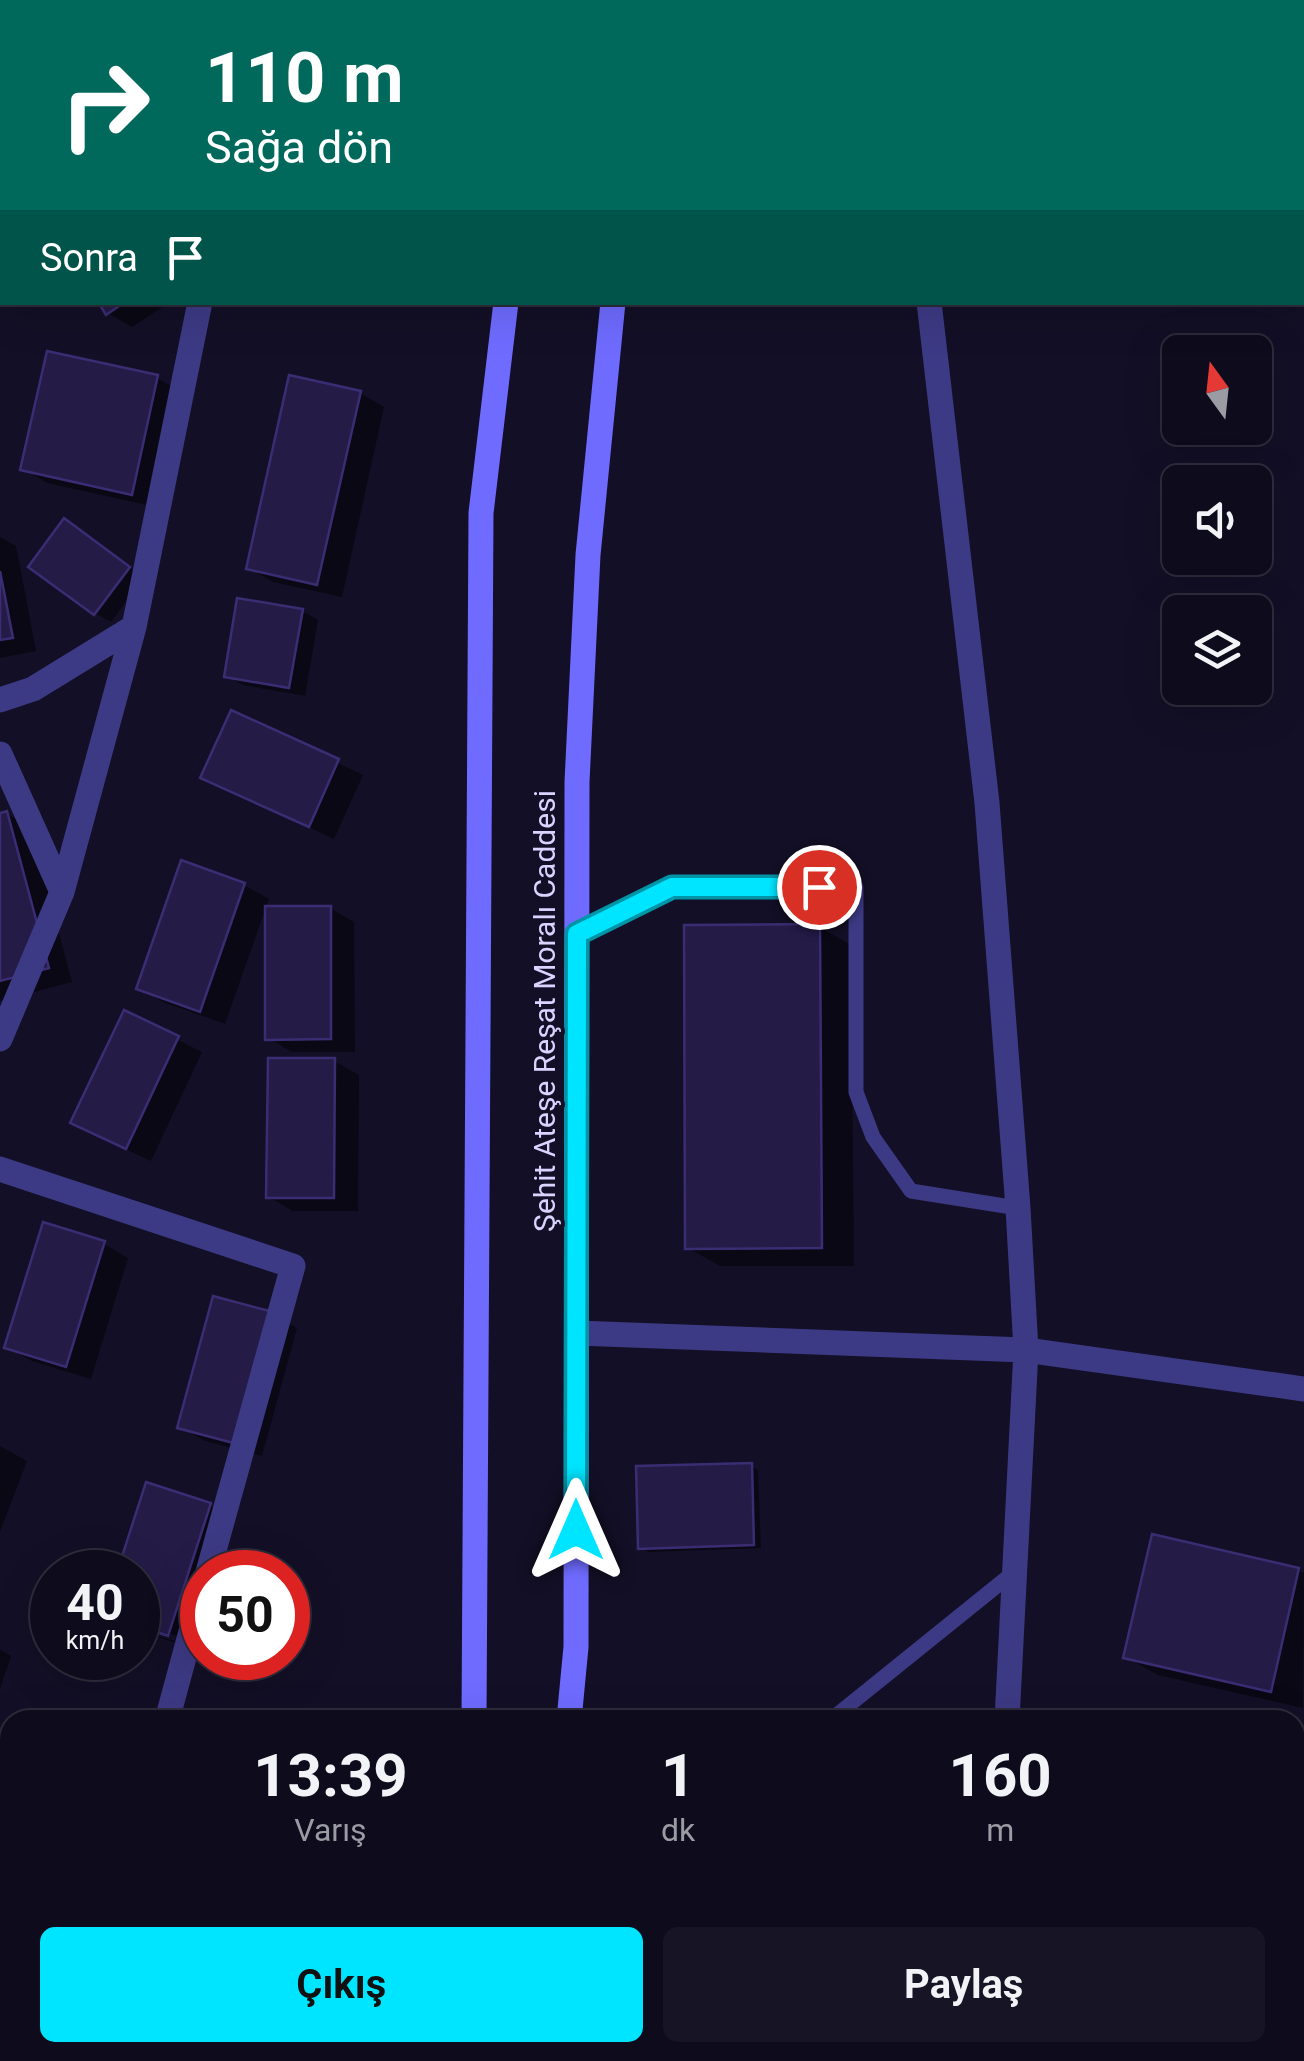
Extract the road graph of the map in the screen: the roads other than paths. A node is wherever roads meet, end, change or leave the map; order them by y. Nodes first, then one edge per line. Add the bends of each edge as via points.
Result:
1 (199, 305) edge
2 (506, 305) edge
3 (613, 305) edge
4 (929, 305) edge
5 (134, 627) junction
6 (0, 700) edge
7 (0, 754) edge
8 (62, 892) junction
9 (577, 934) junction
10 (1, 1034) edge
11 (0, 1168) edge
12 (1018, 1208) junction
13 (577, 1333) junction
14 (1026, 1350) junction
15 (1304, 1389) edge
16 (214, 1550) edge
17 (1014, 1572) junction
18 (180, 1672) edge
19 (170, 1710) edge
20 (474, 1710) edge
21 (569, 1710) edge
22 (843, 1710) edge
23 (1007, 1710) edge

1 - 5 street
2 - 20 main road via 481,513
3 - 9 main road, Şehit Ateşe Reşat Moralı Caddesi via 588,555
4 - 12 street via 986,802
5 - 6 street via 33,689
5 - 8 street
7 - 8 street
8 - 10 street
9 - 12 lane via 672,887 856,888 856,1092 873,1137 911,1192
9 - 13 main road, Şehit Ateşe Reşat Moralı Caddesi
11 - 16 street via 293,1266
12 - 14 street
13 - 14 street
13 - 21 main road, Şehit Ateşe Reşat Moralı Caddesi via 576,1648
14 - 15 street
14 - 17 street
17 - 22 lane
17 - 23 street
18 - 19 street

